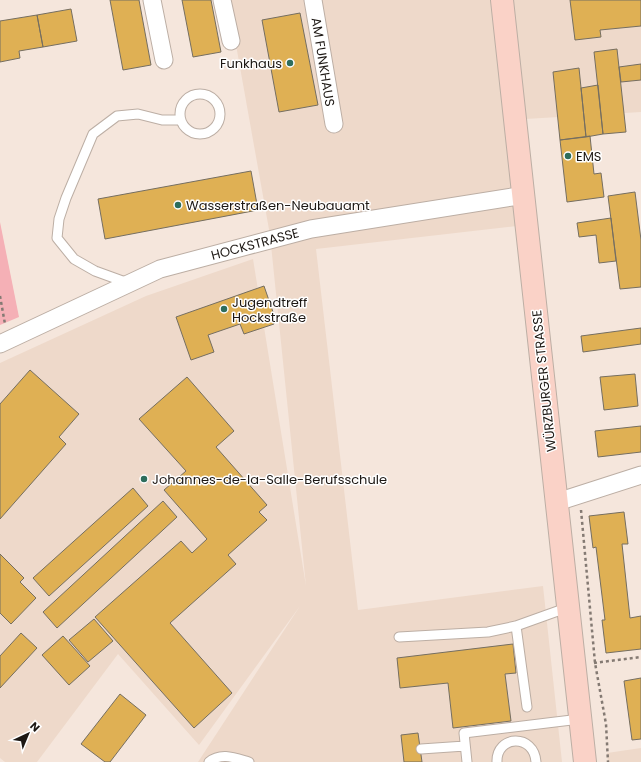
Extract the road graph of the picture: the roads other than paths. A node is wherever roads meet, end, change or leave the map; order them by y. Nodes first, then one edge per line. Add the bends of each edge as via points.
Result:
1 (152, 0) edge
2 (222, 0) edge
3 (313, 0) edge
4 (502, 0) edge
5 (231, 41) dead end
6 (164, 60) dead end
7 (181, 120) junction
8 (334, 124) dead end
9 (525, 195) junction
10 (128, 283) junction
11 (4, 342) edge
12 (641, 475) edge
13 (556, 502) junction
14 (569, 607) junction
15 (516, 626) junction
16 (399, 637) dead end
17 (527, 707) dead end
18 (580, 719) junction
19 (465, 746) junction
20 (421, 750) dead end
21 (209, 762) edge
22 (249, 762) edge
23 (467, 762) edge
24 (497, 762) edge
25 (536, 762) edge
26 (585, 762) edge

1 - 6 street
2 - 5 street
3 - 8 street, AM FUNKHAUS
4 - 9 main road, WÜRZBURGER STRASSE
7 - 7 lane via 189,131 195,134 209,133 218,124 221,114 213,99 207,95 197,94 190,97 181,107
7 - 10 lane via 162,120 138,114 117,116 93,134 59,219 57,238 74,259 95,271
9 - 10 street, HOCKSTRASSE via 311,229 160,269
9 - 13 main road, WÜRZBURGER STRASSE
10 - 11 street, HOCKSTRASSE
12 - 13 street
13 - 14 main road, WÜRZBURGER STRASSE
14 - 15 lane
14 - 18 main road, WÜRZBURGER STRASSE
15 - 16 lane via 488,632
15 - 17 lane
18 - 19 lane via 464,733
18 - 26 main road, WÜRZBURGER STRASSE
19 - 20 lane
19 - 23 lane
21 - 22 lane via 226,756
24 - 25 lane via 499,750 510,742 518,741 536,753

